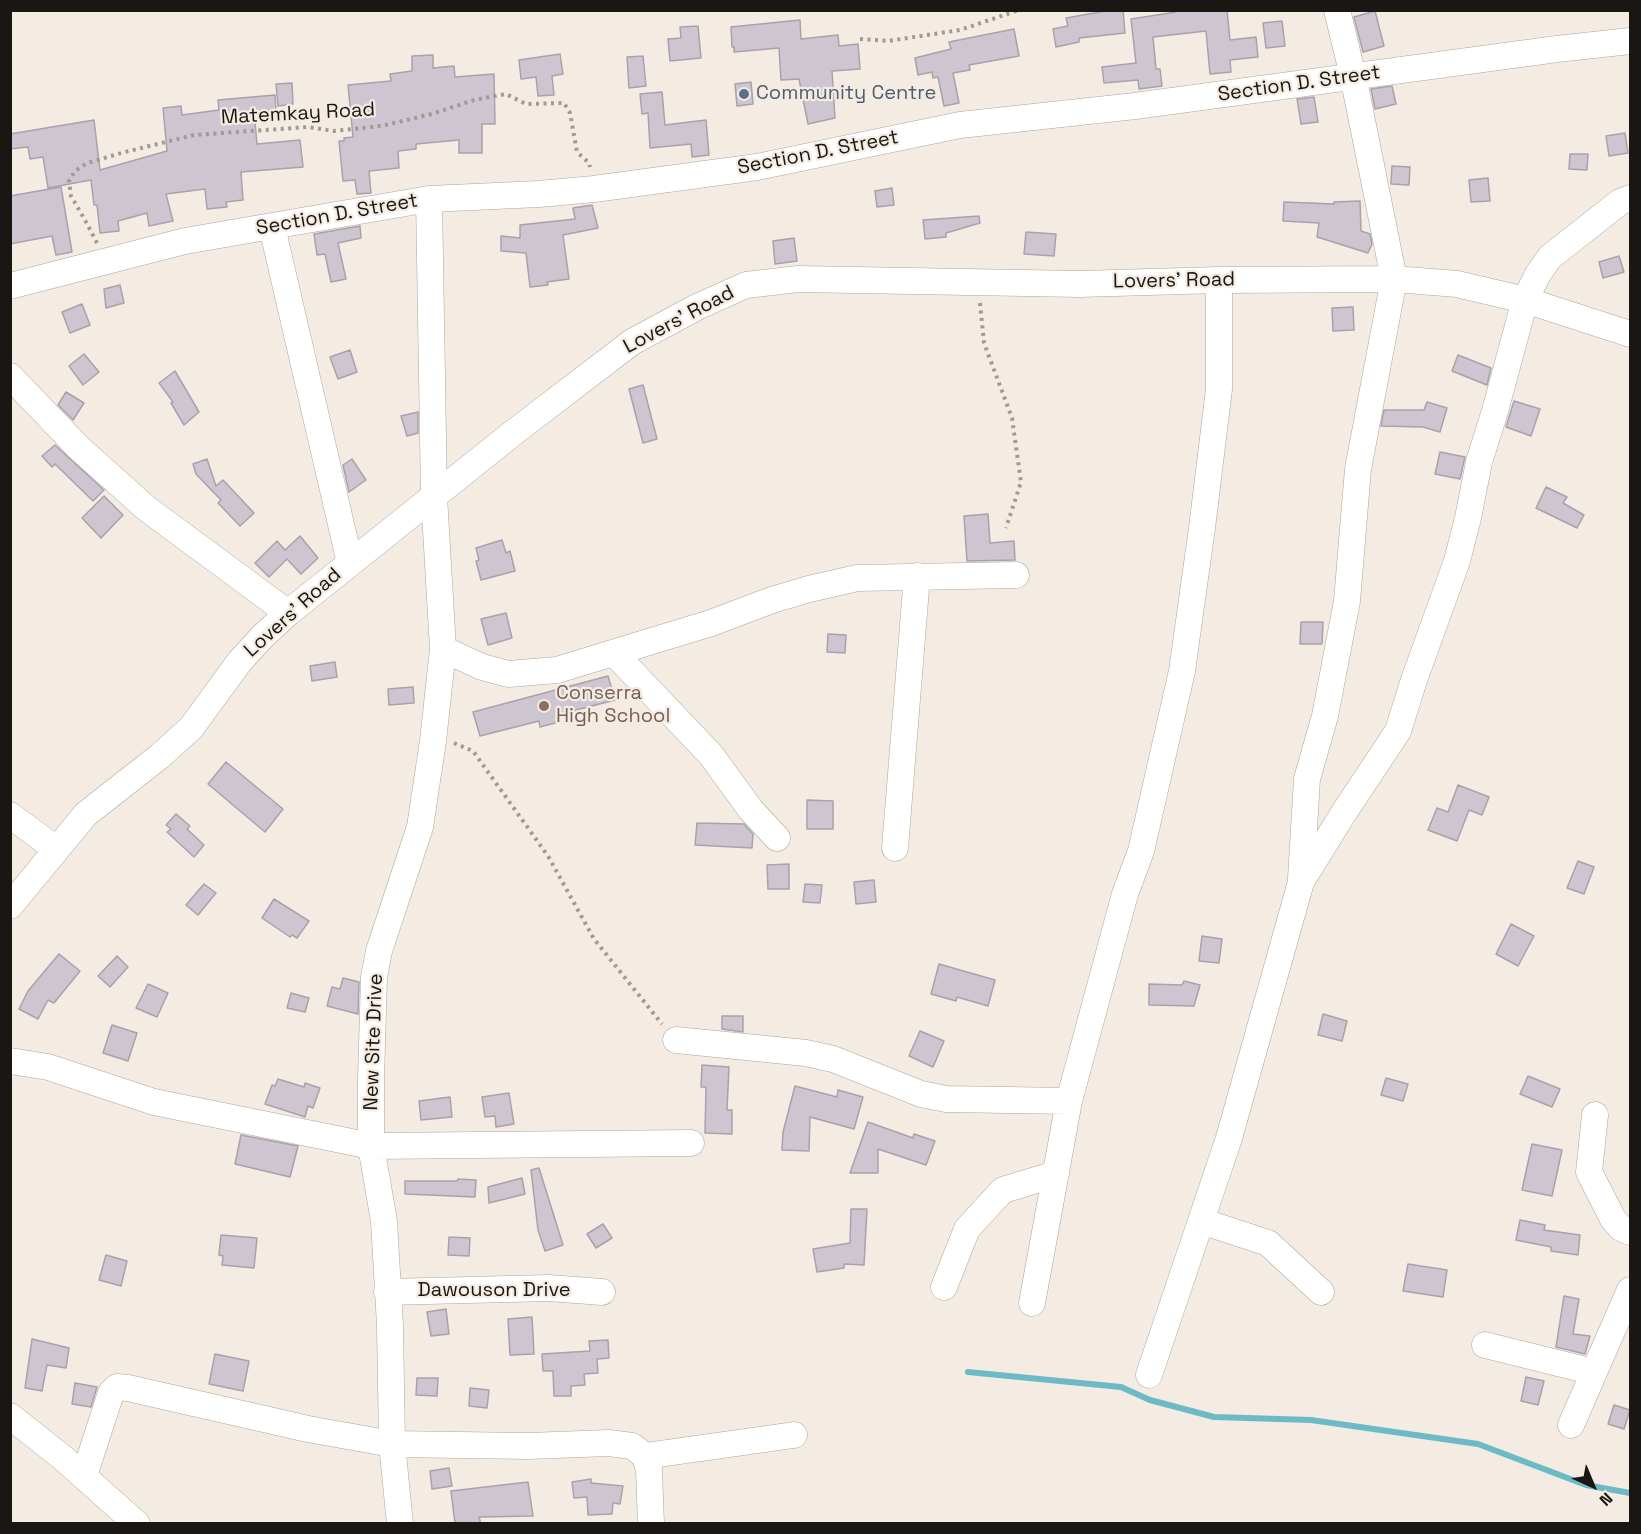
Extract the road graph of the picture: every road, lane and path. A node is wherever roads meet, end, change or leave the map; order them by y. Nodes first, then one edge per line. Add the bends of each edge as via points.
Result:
1 (1019, 10) edge
2 (1337, 10) edge
3 (860, 39) dead end
4 (1630, 41) edge
5 (1353, 76) junction
6 (594, 189) junction
7 (429, 198) junction
8 (1630, 198) edge
9 (272, 227) junction
10 (104, 260) junction
11 (1394, 279) junction
12 (1219, 280) junction
13 (977, 282) junction
14 (10, 286) edge
15 (1525, 300) junction
16 (1630, 334) edge
17 (10, 376) edge
18 (434, 496) junction
19 (1006, 528) dead end
20 (350, 563) junction
21 (1016, 575) dead end
22 (917, 576) junction
23 (288, 613) junction
24 (444, 649) junction
25 (615, 654) junction
26 (433, 741) junction
27 (10, 815) edge
28 (777, 838) dead end
29 (895, 848) dead end
30 (56, 849) junction
31 (1301, 882) junction
32 (10, 906) edge
33 (676, 1040) joint
34 (10, 1061) edge
35 (1069, 1101) junction
36 (1595, 1115) dead end
37 (691, 1143) dead end
38 (371, 1146) junction
39 (1056, 1174) junction
40 (1201, 1221) junction
41 (1630, 1232) edge
42 (944, 1287) dead end
43 (1630, 1290) edge
44 (387, 1292) junction
45 (602, 1292) dead end
46 (1321, 1292) dead end
47 (1032, 1303) dead end
48 (1485, 1346) dead end
49 (1594, 1372) junction
50 (1149, 1375) dead end
51 (10, 1416) edge
52 (1571, 1425) dead end
53 (794, 1436) dead end
54 (392, 1444) junction
55 (645, 1456) junction
56 (84, 1476) junction
57 (137, 1524) edge
58 (400, 1524) edge
59 (651, 1524) edge

1 - 3 path via 960,30 888,41
2 - 5 street
4 - 5 street, Section D. Street
5 - 6 street, Section D. Street via 960,125 756,167
5 - 11 street
6 - 7 street, Section D. Street
6 - 10 path, Matemkay Road via 589,163 577,152 570,113 564,103 526,104 506,94 381,126 194,135 87,163 75,171 69,181 70,196
7 - 9 street, Section D. Street
7 - 18 street, New Site Drive
8 - 15 street via 1550,257
9 - 10 street, Section D. Street
9 - 20 street
10 - 14 street, Section D. Street
11 - 12 street, Lovers' Road
11 - 15 street, Lovers' Road via 1457,284
11 - 31 street via 1358,469 1347,601 1325,716 1307,779
12 - 13 street, Lovers' Road
12 - 35 street via 1219,389 1182,671 1142,851 1125,894
13 - 18 street, Lovers' Road via 798,279 746,285 632,342
13 - 19 path via 984,343 1012,418 1021,482
15 - 16 street, Lovers' Road
15 - 31 street via 1479,462 1457,561 1398,731
17 - 23 street via 79,448 146,508
18 - 20 street, Lovers' Road
18 - 24 street, New Site Drive
20 - 23 street, Lovers' Road
21 - 22 street
22 - 25 street via 857,578 808,589
22 - 29 street
23 - 30 street, Lovers' Road via 240,661 191,728 86,814
24 - 25 street via 508,674 557,670
24 - 26 street, New Site Drive
25 - 28 street via 711,755
26 - 33 path via 473,751 548,856 594,939
26 - 38 street, New Site Drive via 420,827 374,977
27 - 30 street
30 - 32 street, Lovers' Road
31 - 40 street via 1229,1138
33 - 35 street via 806,1053 833,1059 921,1094 946,1099
34 - 38 street via 48,1067 154,1102
35 - 39 street
36 - 41 street via 1589,1172 1612,1218
37 - 38 street
38 - 44 street, New Site Drive via 384,1221
39 - 42 street via 1003,1190 967,1229
39 - 47 street
40 - 46 street via 1268,1244
40 - 50 street
43 - 49 street
44 - 45 street, Dawouson Drive via 549,1288
44 - 54 street, New Site Drive
48 - 49 street
49 - 52 street
51 - 56 street
53 - 55 street
54 - 55 street via 609,1443 632,1446
54 - 56 street via 117,1387 111,1394
54 - 58 street, New Site Drive
55 - 59 street
56 - 57 street

